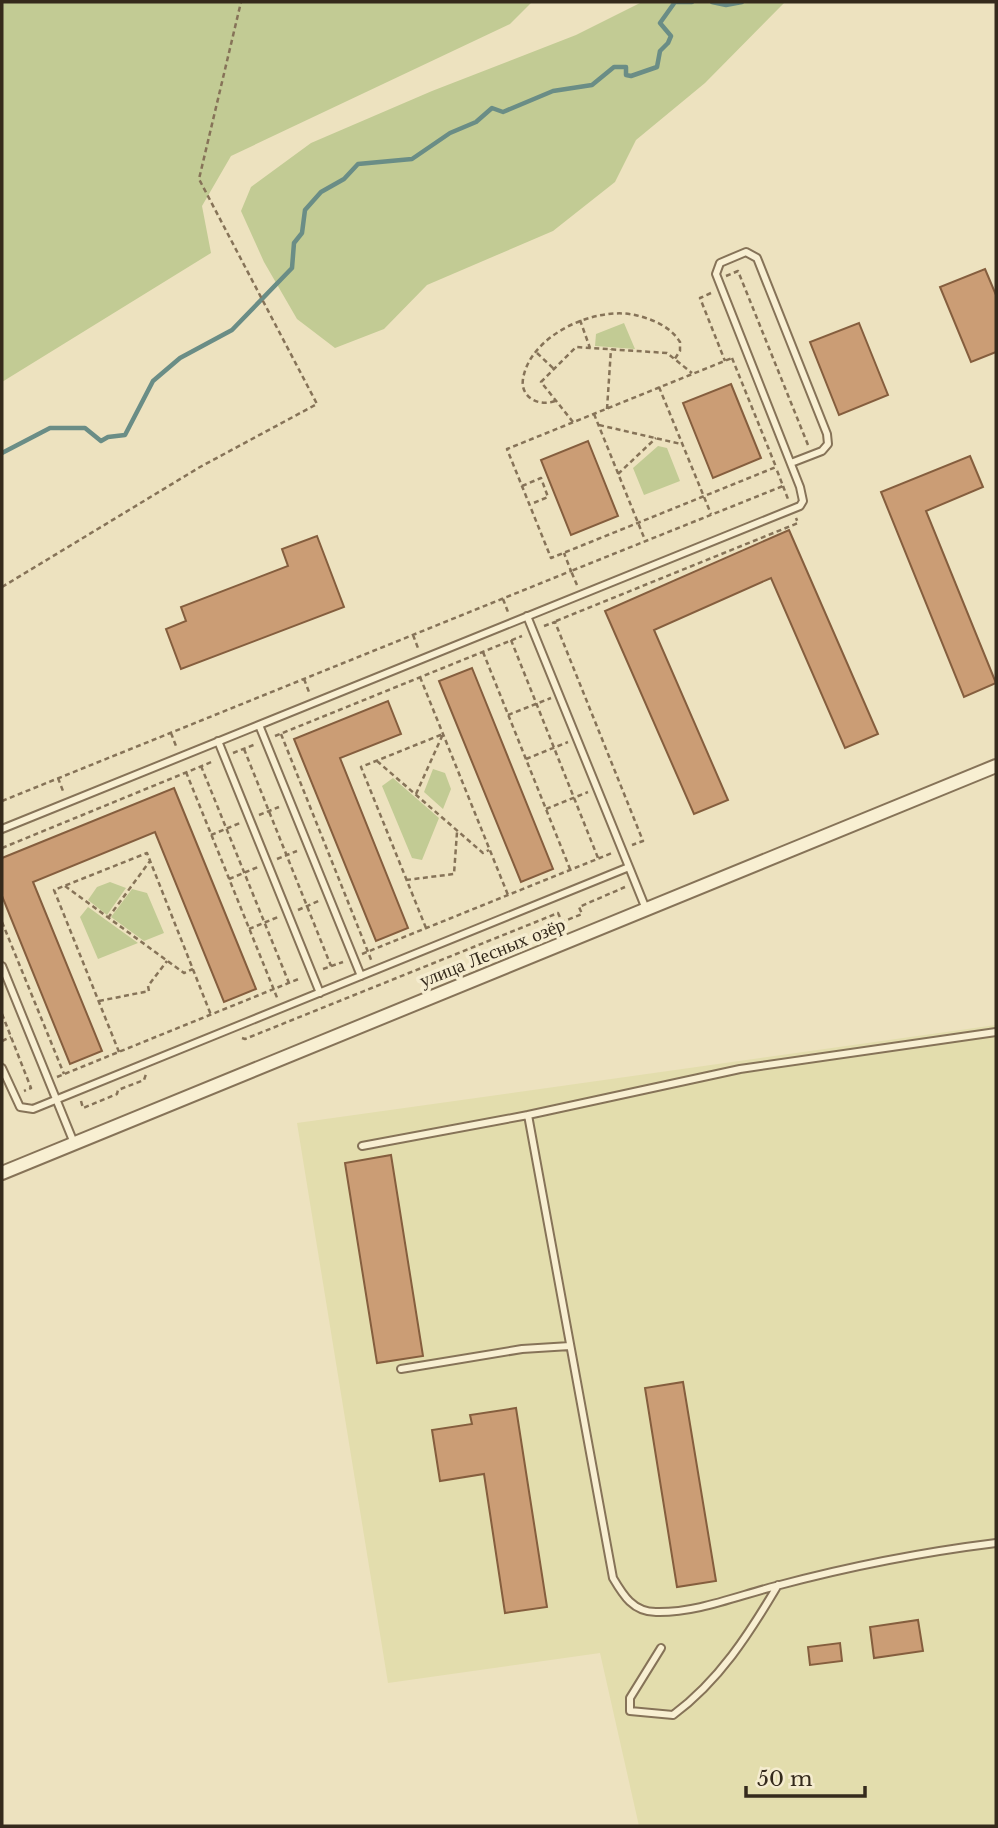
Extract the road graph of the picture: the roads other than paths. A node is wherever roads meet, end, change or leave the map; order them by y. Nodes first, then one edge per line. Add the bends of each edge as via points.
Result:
1 (791, 463) junction
2 (527, 616) junction
3 (259, 725) junction
4 (218, 741) junction
5 (996, 766) edge
6 (2, 829) edge
7 (629, 867) junction
8 (646, 909) junction
9 (2, 966) edge
10 (361, 976) junction
11 (320, 993) junction
12 (996, 1032) edge
13 (2, 1068) edge
14 (56, 1100) junction
15 (528, 1115) junction
16 (74, 1143) junction
17 (362, 1146) dead end
18 (2, 1173) edge
19 (570, 1346) junction
20 (401, 1369) dead end
21 (996, 1543) edge
22 (778, 1585) junction
23 (662, 1648) dead end

1 - 1 lane via 716,274 720,262 747,252 757,258 827,434 828,444 821,451
1 - 2 lane via 802,494 800,506
2 - 3 lane
2 - 7 lane
3 - 4 lane
3 - 10 lane
4 - 6 lane
4 - 11 lane
5 - 8 street, улица Лесных озёр
7 - 8 lane
7 - 10 lane
8 - 16 street, улица Лесных озёр
9 - 14 lane
10 - 11 lane
11 - 14 lane
12 - 15 lane via 740,1069
13 - 14 lane via 20,1107
14 - 16 lane
15 - 17 lane
15 - 19 lane
16 - 18 street, улица Лесных озёр
19 - 20 lane via 522,1349
19 - 22 lane via 613,1578 628,1602 654,1612 710,1605
21 - 22 lane
22 - 23 lane via 742,1646 690,1702 673,1715 630,1711 630,1698

